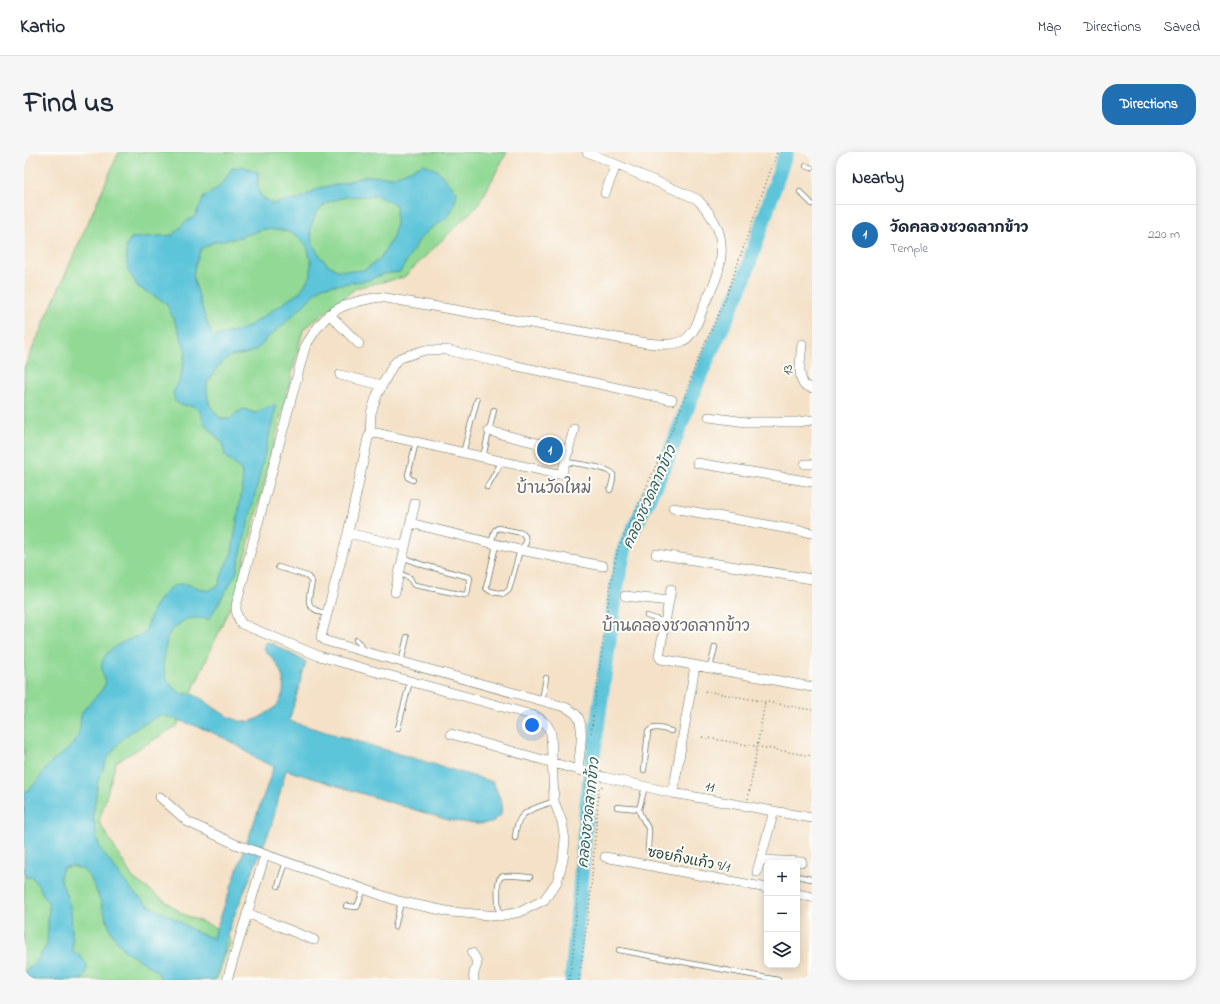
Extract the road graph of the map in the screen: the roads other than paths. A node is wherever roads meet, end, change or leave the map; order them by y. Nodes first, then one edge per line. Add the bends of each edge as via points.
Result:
1 (587, 152) edge
2 (616, 164) junction
3 (806, 166) dead end
4 (812, 168) edge
5 (800, 192) dead end
6 (605, 193) dead end
7 (812, 204) edge
8 (329, 314) junction
9 (359, 344) dead end
10 (802, 344) dead end
11 (340, 375) dead end
12 (382, 386) junction
13 (812, 388) edge
14 (477, 400) dead end
15 (672, 400) dead end
16 (494, 410) dead end
17 (710, 417) dead end
18 (812, 420) edge
19 (574, 429) dead end
20 (489, 431) junction
21 (370, 435) junction
22 (416, 442) junction
23 (569, 451) junction
24 (463, 453) junction
25 (483, 457) junction
26 (502, 461) junction
27 (566, 462) junction
28 (697, 463) dead end
29 (413, 480) dead end
30 (812, 482) edge
31 (487, 487) dead end
32 (610, 490) dead end
33 (415, 503) dead end
34 (673, 508) dead end
35 (410, 523) junction
36 (348, 533) junction
37 (812, 533) edge
38 (493, 544) junction
39 (404, 546) junction
40 (520, 550) junction
41 (656, 554) dead end
42 (402, 557) junction
43 (603, 566) dead end
44 (278, 567) dead end
45 (399, 573) junction
46 (812, 579) edge
47 (671, 589) dead end
48 (395, 592) dead end
49 (625, 596) dead end
50 (669, 601) junction
51 (326, 614) junction
52 (647, 616) dead end
53 (665, 622) junction
54 (407, 637) dead end
55 (356, 640) dead end
56 (715, 647) dead end
57 (361, 651) junction
58 (401, 662) junction
59 (695, 666) junction
60 (710, 668) junction
61 (546, 678) dead end
62 (410, 681) junction
63 (812, 687) edge
64 (542, 701) junction
65 (398, 728) dead end
66 (671, 731) dead end
67 (451, 734) dead end
68 (552, 763) junction
69 (644, 770) dead end
70 (583, 774) junction
71 (645, 786) junction
72 (673, 793) junction
73 (160, 797) dead end
74 (554, 801) junction
75 (617, 807) dead end
76 (639, 809) junction
77 (774, 811) junction
78 (812, 818) edge
79 (514, 838) dead end
80 (648, 849) dead end
81 (263, 854) junction
82 (605, 857) dead end
83 (760, 860) junction
84 (286, 862) junction
85 (802, 862) dead end
86 (757, 872) dead end
87 (530, 877) dead end
88 (800, 877) edge
89 (811, 879) edge
90 (278, 886) dead end
91 (764, 887) edge
92 (364, 889) junction
93 (800, 895) edge
94 (812, 897) edge
95 (401, 902) junction
96 (346, 906) dead end
97 (247, 912) junction
98 (500, 916) junction
99 (395, 927) dead end
100 (314, 940) dead end
101 (619, 950) dead end
102 (472, 953) dead end
103 (227, 980) edge
104 (474, 980) edge
105 (778, 980) edge

1 - 2 street
2 - 6 street
2 - 8 street via 697,199 706,208 719,231 719,269 697,322 689,336 683,340 664,345 646,343 380,297 356,301
3 - 4 lane
5 - 7 lane
8 - 9 street
8 - 62 street via 316,328 305,347 236,612 242,624 312,653
10 - 13 street, 13 via 802,383
11 - 12 street
12 - 15 street via 393,365 400,358 425,350 447,350
12 - 21 street via 371,413
14 - 24 lane
16 - 20 lane
17 - 18 street via 746,422
19 - 23 street
20 - 23 street
20 - 25 lane
21 - 22 street via 376,433
21 - 36 street
22 - 24 street
22 - 29 lane via 408,475
23 - 27 street
24 - 25 street
25 - 26 street
26 - 27 street via 558,474 562,473
26 - 31 lane
27 - 32 lane via 605,469 612,473
28 - 30 street
33 - 35 street
34 - 37 street
35 - 38 street
35 - 39 street
36 - 39 street
36 - 51 street
38 - 40 street
38 - 40 lane via 498,528 525,536 526,543
38 - 40 lane via 486,585 490,591 506,593
39 - 42 street
40 - 43 street
41 - 46 street
42 - 45 street
42 - 45 lane via 469,576 468,591 464,595 415,585 410,578
44 - 51 lane via 307,576 312,582 310,607
45 - 48 street
47 - 50 street
49 - 50 street
50 - 53 street
51 - 57 street via 321,632 322,639
52 - 53 lane
53 - 59 street via 659,656 661,659
54 - 58 lane
55 - 57 lane
56 - 60 lane
57 - 58 street
58 - 64 street
59 - 60 street
59 - 72 street
60 - 63 street
61 - 64 lane
62 - 65 lane
62 - 68 street via 544,720 551,733
64 - 70 street via 565,707 578,717 581,728
66 - 69 lane via 650,729
67 - 68 street, 11
68 - 70 street, 11
68 - 74 street
70 - 71 street, 11, bridge
71 - 72 street, 11
71 - 76 lane
72 - 77 street, 11
73 - 81 street via 188,822
74 - 79 lane via 525,813 516,827
74 - 98 street via 565,840 557,882 544,900 520,912
75 - 76 lane
76 - 80 lane via 649,830
77 - 78 street, 11
77 - 83 street
81 - 84 street
81 - 97 street
82 - 91 street, ซอยกิ่งแก้ว 9/1
83 - 85 street
83 - 86 street
84 - 90 lane
84 - 92 street
87 - 98 lane via 508,876 499,879
88 - 89 lane
92 - 95 street
92 - 96 lane via 357,907
93 - 94 street
95 - 98 street via 451,912
95 - 99 lane
97 - 100 street
97 - 103 street
101 - 105 lane
102 - 104 street via 477,959

